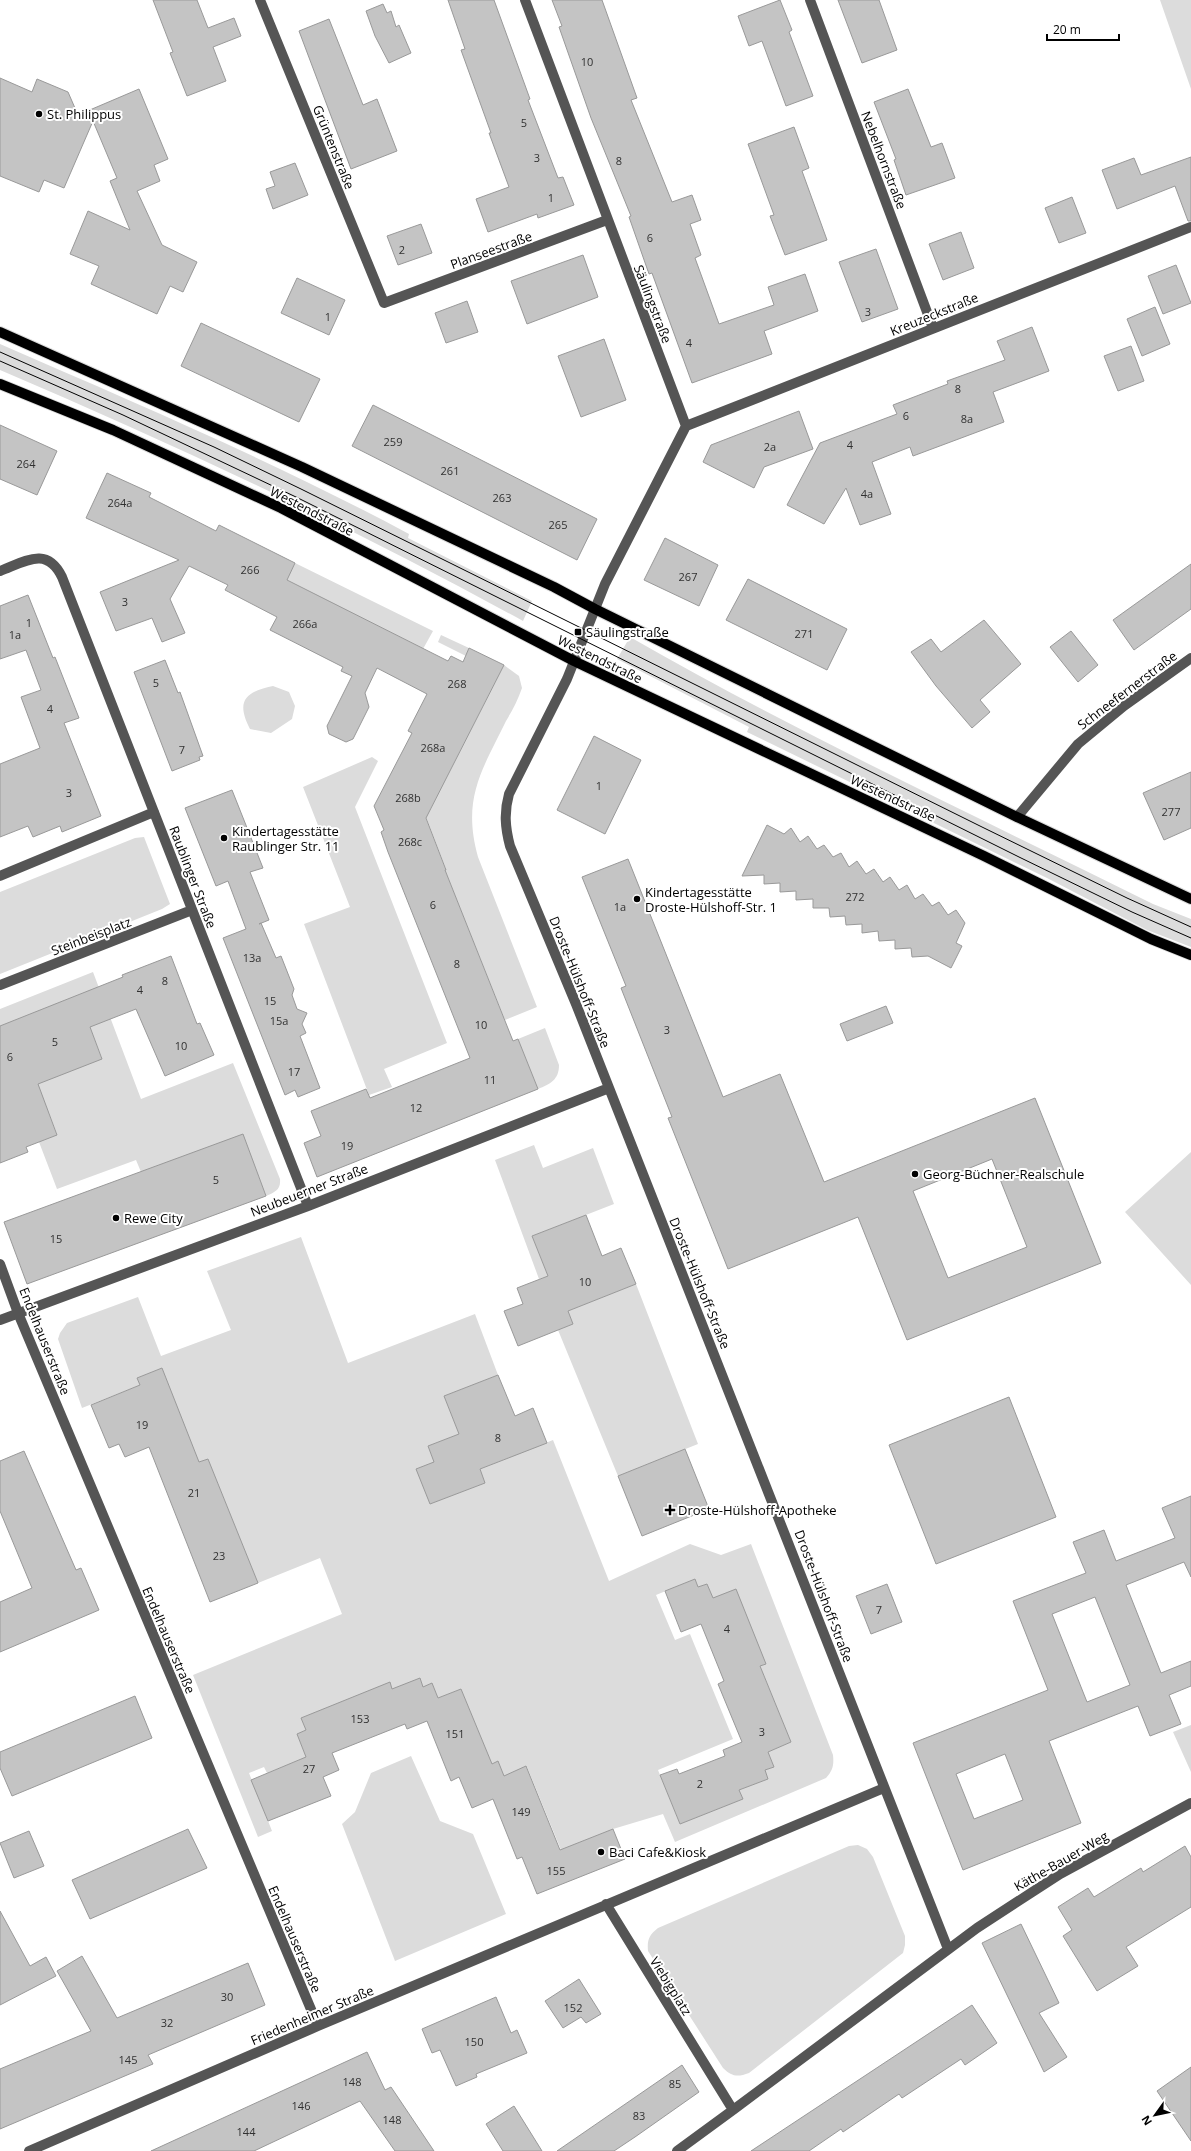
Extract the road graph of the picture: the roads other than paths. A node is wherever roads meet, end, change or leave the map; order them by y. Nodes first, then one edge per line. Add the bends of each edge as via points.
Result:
1 (260, 0) edge
2 (525, 0) edge
3 (810, 0) edge
4 (607, 220) junction
5 (1191, 227) edge
6 (384, 303) joint
7 (933, 328) junction
8 (0, 332) edge
9 (0, 384) edge
10 (686, 426) junction
11 (0, 571) edge
12 (595, 609) junction
13 (1191, 658) edge
14 (574, 661) junction
15 (154, 812) junction
16 (1017, 816) junction
17 (0, 876) edge
18 (1191, 899) edge
19 (192, 910) junction
20 (1191, 955) edge
21 (0, 985) edge
22 (609, 1088) junction
23 (308, 1206) junction
24 (0, 1264) edge
25 (18, 1313) junction
26 (0, 1320) edge
27 (884, 1788) junction
28 (1191, 1802) edge
29 (606, 1904) junction
30 (948, 1949) junction
31 (318, 2026) junction
32 (733, 2110) junction
33 (29, 2151) edge
34 (677, 2151) edge

1 - 6 street, Grüntenstraße
2 - 4 street, Säulingstraße
3 - 7 street, Nebelhornstraße
4 - 6 street, Planseestraße
4 - 10 street, Säulingstraße
5 - 7 street, Kreuzeckstraße
7 - 10 street, Kreuzeckstraße
8 - 12 main road via 302,467
9 - 14 main road, Westendstraße via 113,430 280,508
10 - 12 street via 605,584
11 - 15 street, Raublinger Straße via 35,558 50,560 56,566
12 - 14 street, Droste-Hülshoff-Straße
12 - 16 main road
13 - 16 street, Schneefernerstraße via 1124,706 1078,744
14 - 20 main road, Westendstraße via 1152,939
14 - 22 street, Droste-Hülshoff-Straße via 509,794 505,819 510,846
15 - 17 street
15 - 19 street, Raublinger Straße
16 - 18 main road
19 - 21 street, Steinbeisplatz
19 - 23 street, Raublinger Straße
22 - 23 street, Neubeuerner Straße
22 - 27 street, Droste-Hülshoff-Straße
23 - 25 street, Neubeuerner Straße
24 - 25 street, Endelhauserstraße
25 - 26 street, Neubeuerner Straße
25 - 31 street, Endelhauserstraße
27 - 29 street
27 - 30 street, Droste-Hülshoff-Straße
28 - 30 street, Käthe-Bauer-Weg via 1060,1874
29 - 31 street, Friedenheimer Straße
29 - 32 street, Viebigplatz
30 - 32 street
31 - 33 street, Friedenheimer Straße
32 - 34 street

